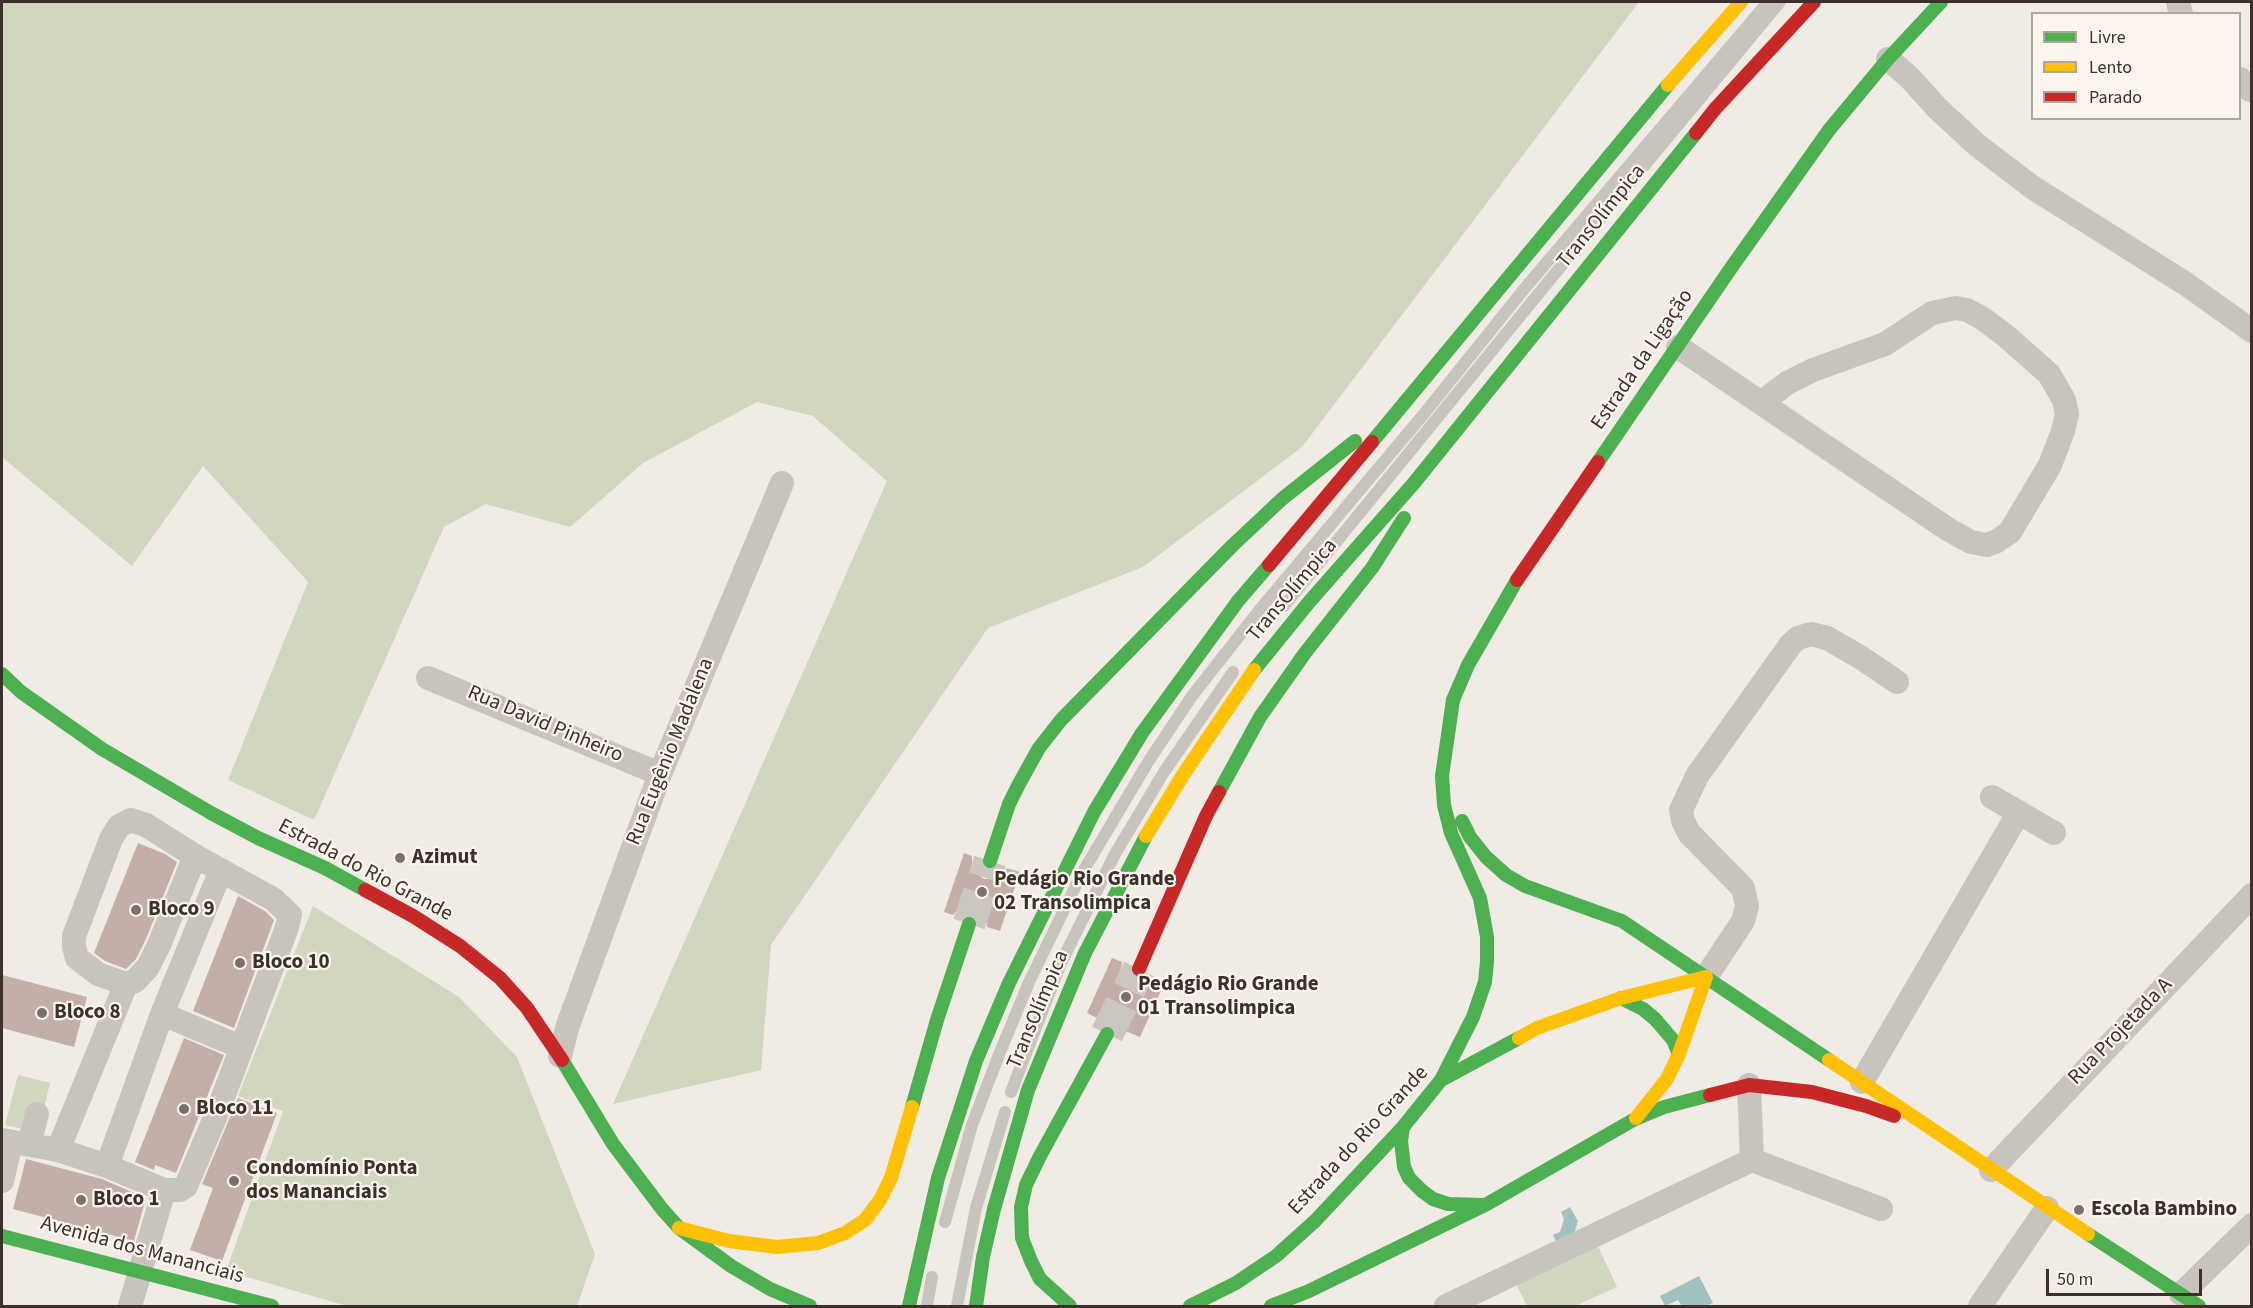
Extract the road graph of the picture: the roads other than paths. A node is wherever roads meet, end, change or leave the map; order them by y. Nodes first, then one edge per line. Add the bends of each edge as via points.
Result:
1 (1741, 2) edge
2 (1768, 2) edge
3 (1780, 2) edge
4 (1814, 2) edge
5 (1941, 2) edge
6 (1888, 59) junction
7 (2252, 331) edge
8 (1678, 347) junction
9 (1761, 403) junction
10 (1398, 411) junction
11 (782, 483) dead end
12 (1414, 483) junction
13 (1280, 612) dead end
14 (1244, 657) dead end
15 (2, 674) edge
16 (429, 678) dead end
17 (1897, 682) dead end
18 (660, 774) junction
19 (1442, 776) junction
20 (1992, 797) dead end
21 (2019, 812) junction
22 (2054, 833) dead end
23 (195, 856) junction
24 (990, 861) tunnel mouth
25 (221, 870) junction
26 (2252, 895) edge
27 (969, 924) tunnel mouth
28 (1139, 969) tunnel mouth
29 (1706, 976) junction
30 (126, 984) junction
31 (1621, 998) junction
32 (162, 1014) junction
33 (568, 1025) junction
34 (542, 1031) junction
35 (1107, 1034) tunnel mouth
36 (242, 1047) junction
37 (1679, 1054) junction
38 (560, 1056) junction
39 (1441, 1080) junction
40 (1758, 1080) junction
41 (1862, 1082) junction
42 (37, 1114) dead end
43 (1635, 1119) junction
44 (1403, 1127) junction
45 (1930, 1128) junction
46 (14, 1142) edge
47 (58, 1150) junction
48 (1752, 1160) junction
49 (107, 1167) junction
50 (1991, 1170) junction
51 (2, 1181) edge
52 (164, 1190) junction
53 (1487, 1204) junction
54 (1881, 1209) dead end
55 (2047, 1209) junction
56 (2252, 1225) edge
57 (679, 1228) junction
58 (942, 1233) dead end
59 (2, 1236) edge
60 (935, 1265) dead end
61 (140, 1272) junction
62 (1312, 1299) edge
63 (2190, 1300) edge
64 (130, 1306) edge
65 (272, 1306) edge
66 (810, 1306) edge
67 (909, 1306) edge
68 (927, 1306) edge
69 (957, 1306) edge
70 (976, 1306) edge
71 (1070, 1306) edge
72 (1190, 1306) edge
73 (1271, 1306) edge
74 (1446, 1306) edge
75 (1980, 1306) edge

1 - 10 main road, TransOlímpica via 1638,119
2 - 58 lane, TransOlímpica via 1525,288 1192,696 1081,875 1030,980 972,1125
3 - 13 lane, TransOlímpica
4 - 12 main road, TransOlímpica via 1715,110
5 - 6 main road, Estrada da Ligação
6 - 7 street via 1977,145 2032,187 2186,284
6 - 8 main road, Estrada da Ligação via 1829,130
8 - 9 street
8 - 19 main road, Estrada da Ligação via 1509,591 1468,665 1453,700
9 - 9 street via 1813,370 1885,344 1932,313 1956,308 1982,318 2049,374 2064,400 2067,414 2050,465 2010,532 1987,545 1971,542 1950,530
10 - 24 main road via 1282,499 1061,720 1039,748 1019,784
10 - 67 main road, TransOlímpica via 1238,601 1142,733 1094,812 1009,983 976,1060 938,1178
11 - 18 street, Rua Eugênio Madalena
12 - 28 main road via 1409,507 1372,568 1260,717 1206,816
12 - 70 main road, TransOlímpica via 1246,680 1150,829 1085,953 1028,1090 994,1209
14 - 69 lane, TransOlímpica via 1164,771 1115,854 1061,963 1015,1077 976,1208
15 - 34 main road, Estrada do Rio Grande via 102,749 211,813 413,916 460,946 500,978
16 - 18 street, Rua David Pinheiro
17 - 29 street via 1827,638 1811,634 1798,638 1697,776 1681,810 1683,821 1689,833 1743,888 1747,906 1743,921
18 - 33 street, Rua Eugênio Madalena
19 - 29 main road via 1470,837 1506,875 1525,886 1622,921
19 - 39 main road, Estrada da Ligação via 1451,833 1480,898 1487,962 1473,1017
20 - 21 street
21 - 22 street
21 - 41 street
23 - 25 street
23 - 30 street via 148,968
23 - 30 street via 146,825 131,820 118,826 74,936 74,947 77,957 98,974
25 - 32 street
25 - 36 street via 273,899 290,915
26 - 50 street, Rua Projetada A
27 - 57 main road via 891,1178 865,1220 818,1243 777,1247 729,1241
29 - 31 main road, Estrada do Rio Grande
29 - 37 main road
29 - 41 main road via 1808,1053
30 - 47 street
31 - 37 main road via 1655,1019
31 - 39 main road, Estrada do Rio Grande via 1537,1028
32 - 36 street
32 - 49 street
33 - 34 street
33 - 38 street, Rua Eugênio Madalena
34 - 38 main road, Estrada do Rio Grande
35 - 71 main road via 1040,1156 1021,1207 1022,1238 1040,1280
36 - 52 street via 190,1179 180,1190
37 - 43 main road via 1667,1079
38 - 57 main road, Estrada do Rio Grande via 613,1144
39 - 44 main road, Estrada do Rio Grande
40 - 43 main road
40 - 45 main road via 1866,1106
40 - 48 street
41 - 45 main road
42 - 46 street
43 - 53 main road
44 - 53 main road via 1404,1167 1422,1191 1448,1204
44 - 72 main road, Estrada do Rio Grande via 1315,1221 1276,1256
45 - 50 main road
46 - 47 street
46 - 51 street
47 - 49 street
48 - 54 street
48 - 74 street
49 - 52 street
50 - 55 main road
52 - 61 street
53 - 62 main road
55 - 63 main road
55 - 75 street
56 - 63 street
57 - 66 main road, Estrada do Rio Grande via 731,1266
59 - 61 main road, Avenida dos Mananciais
60 - 68 lane
61 - 64 street
61 - 65 main road, Avenida dos Mananciais
62 - 73 main road

